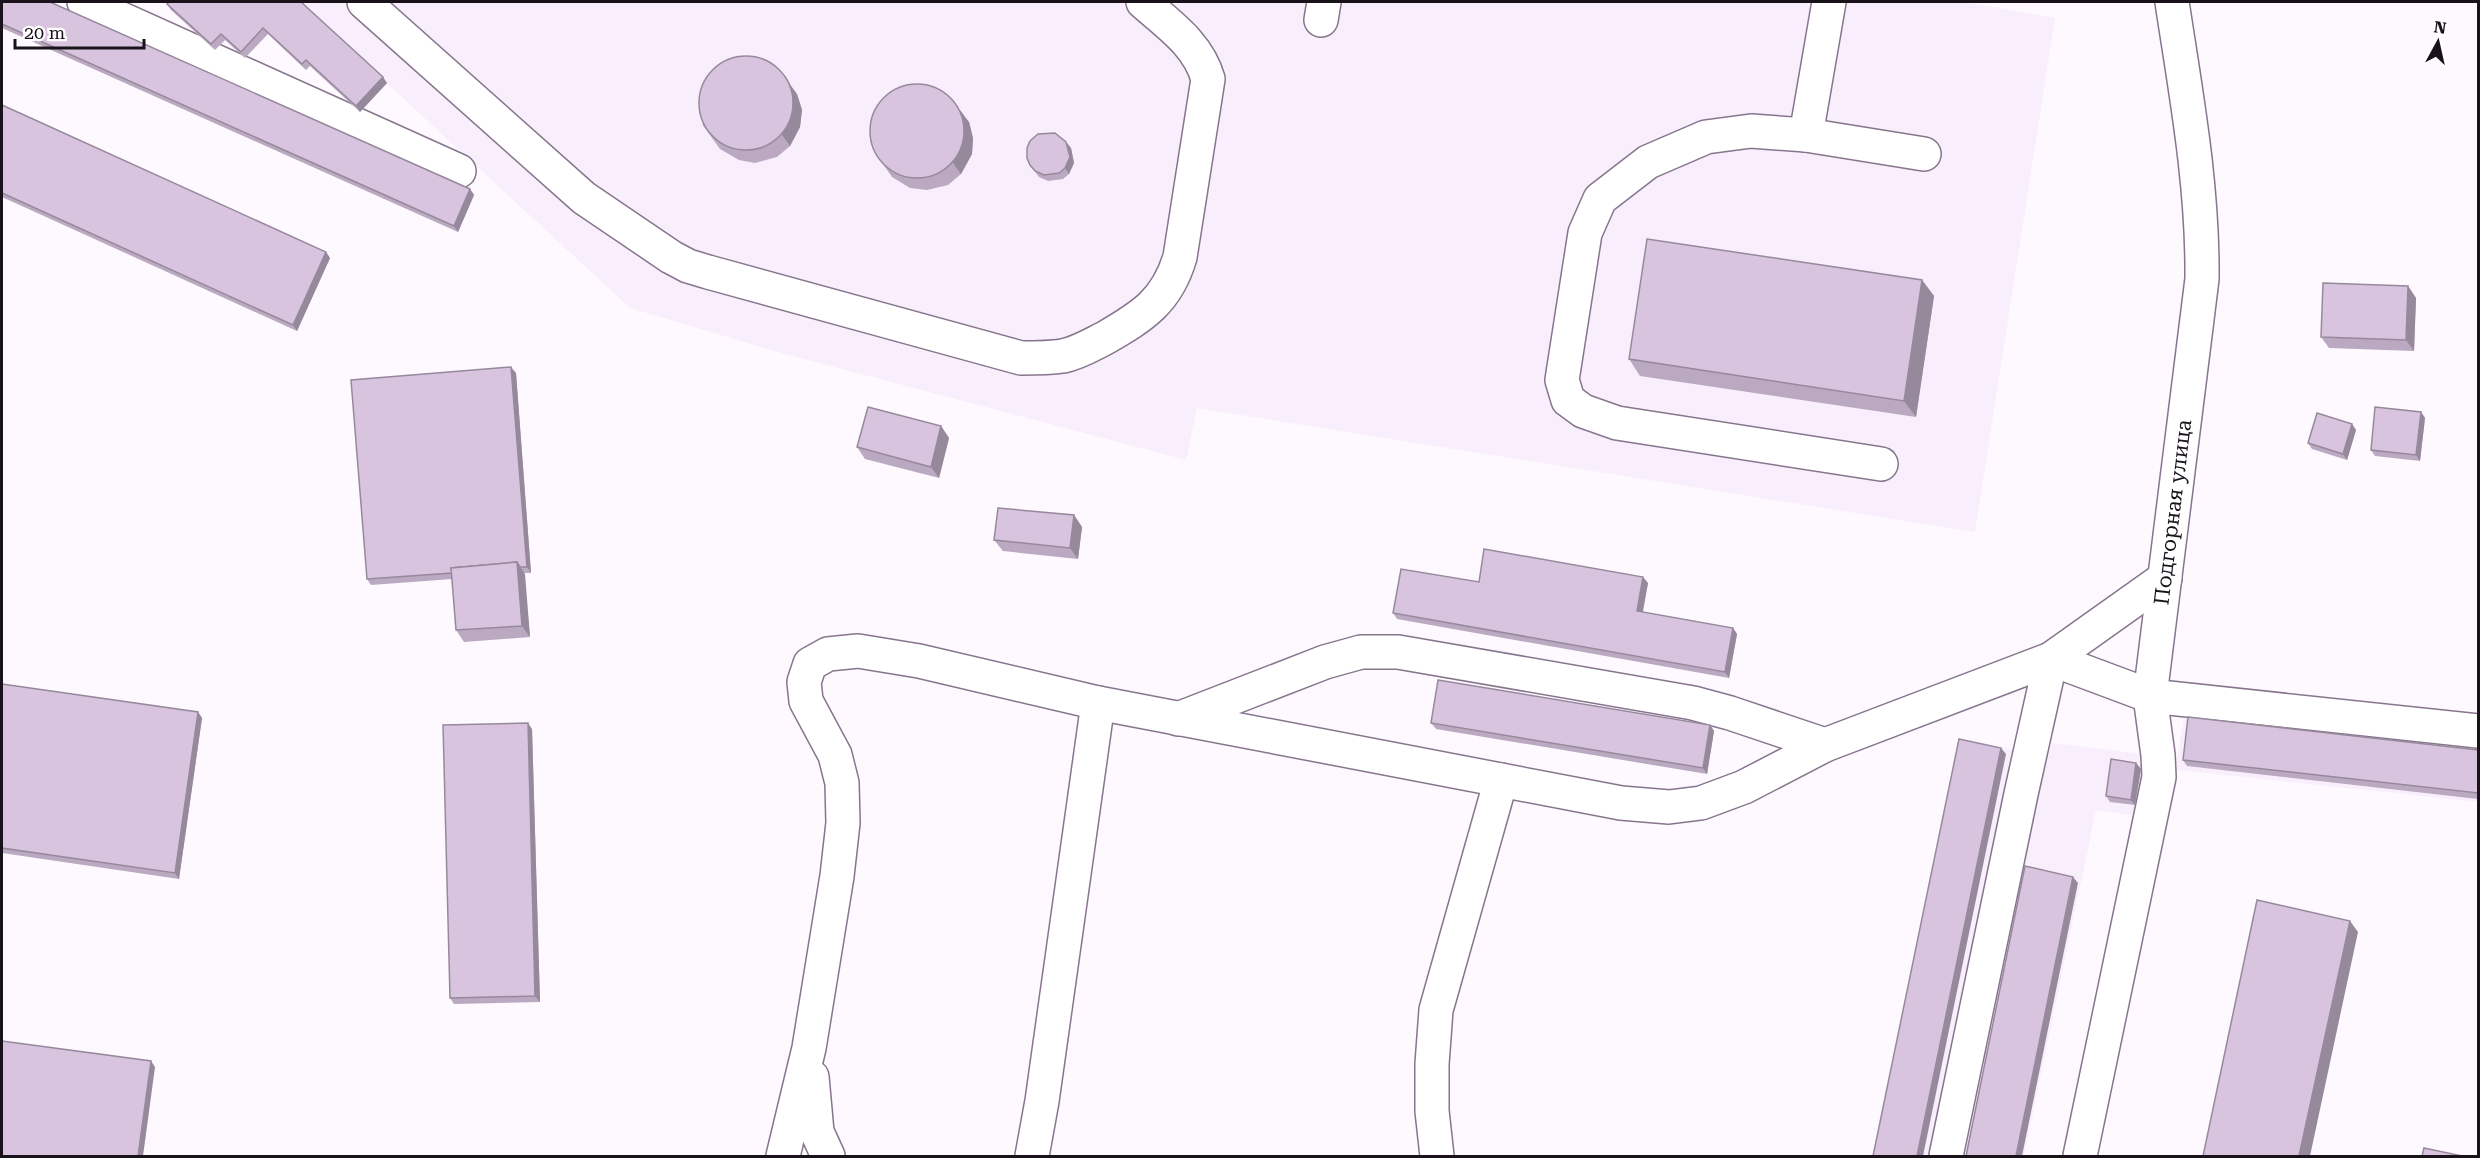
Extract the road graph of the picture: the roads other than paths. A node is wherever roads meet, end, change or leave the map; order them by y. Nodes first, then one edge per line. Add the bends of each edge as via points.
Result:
1 (84, 2) edge
2 (364, 2) edge
3 (1143, 2) edge
4 (1829, 2) edge
5 (2167, 2) edge
6 (132, 10) edge
7 (1806, 135) junction
8 (1924, 154) dead end
9 (459, 171) dead end
10 (1881, 464) dead end
11 (2165, 578) junction
12 (2051, 660) junction
13 (2150, 696) junction
14 (1098, 703) junction
15 (1178, 719) junction
16 (2478, 731) edge
17 (1825, 745) junction
18 (1501, 780) junction
19 (809, 1048) junction
20 (783, 1156) edge
21 (828, 1156) edge
22 (1032, 1156) edge
23 (1437, 1156) edge
24 (1946, 1156) edge
25 (2080, 1156) edge

1 - 6 street
2 - 3 street via 584,198 671,257 708,272 1021,358 1065,356 1084,349 1151,309 1174,278 1208,79 1195,49
4 - 7 street
5 - 11 street, Подгорная улица via 2199,183 2203,234 2202,279
6 - 9 street
7 - 8 street
7 - 10 street via 1751,131 1706,137 1648,162 1600,199 1585,233 1562,380 1568,400 1583,411 1617,423
11 - 12 street
11 - 13 street, Подгорная улица
12 - 13 street
12 - 17 street
12 - 24 street
13 - 16 street
13 - 25 street, Подгорная улица via 2159,777
14 - 15 street
14 - 19 street via 919,661 858,651 828,654 810,664 804,682 806,701 835,755 842,783 843,823
14 - 22 street
15 - 17 street via 1325,662 1361,652 1398,652 1693,703
15 - 18 street
17 - 18 street via 1744,787 1690,805 1621,803
18 - 23 street via 1436,1010 1431,1064
19 - 20 street
19 - 21 street via 817,1132

